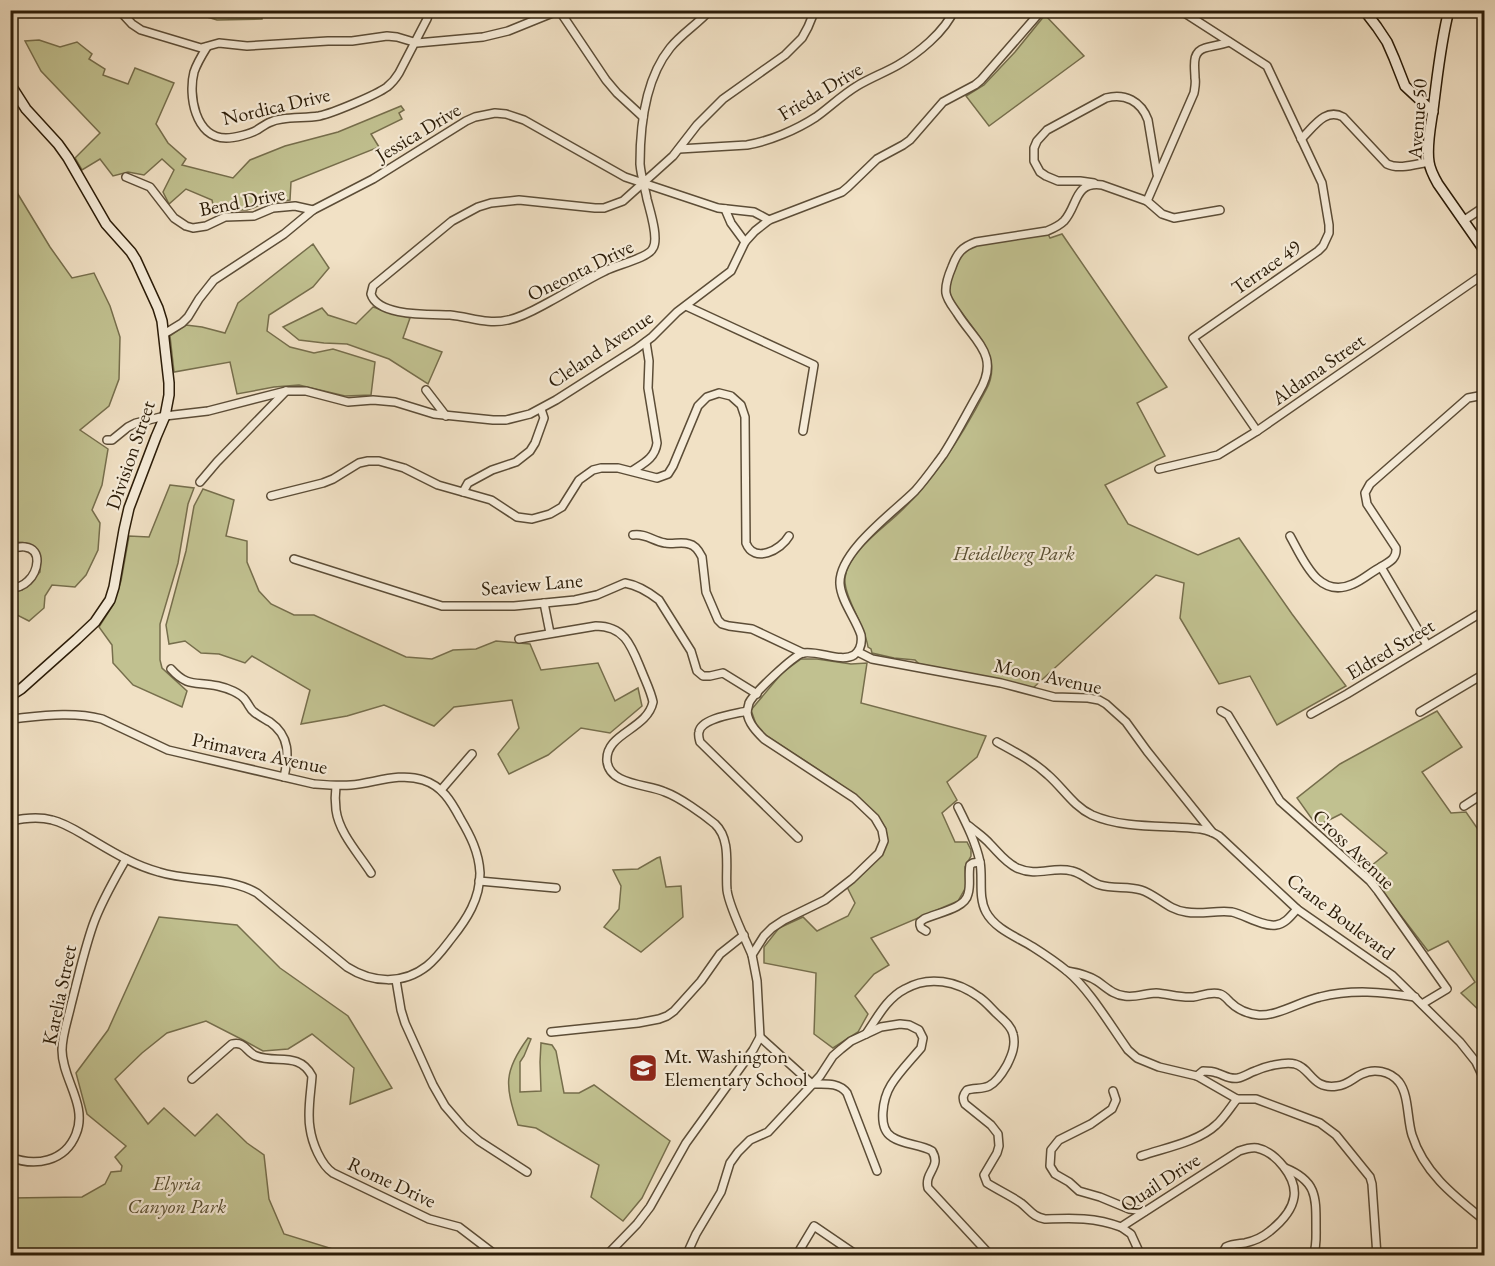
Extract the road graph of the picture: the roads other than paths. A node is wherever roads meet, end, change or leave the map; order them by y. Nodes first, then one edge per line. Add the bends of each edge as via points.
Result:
1 (119, 10) edge
2 (430, 10) edge
3 (710, 10) edge
4 (814, 10) edge
5 (954, 10) edge
6 (1042, 10) edge
7 (1180, 10) edge
8 (1364, 10) edge
9 (1449, 10) edge
10 (560, 11) edge
11 (415, 42) junction
12 (1229, 42) junction
13 (207, 47) junction
14 (10, 84) edge
15 (1433, 112) junction
16 (643, 117) junction
17 (1301, 139) junction
18 (680, 149) junction
19 (1429, 162) junction
20 (1157, 176) junction
21 (126, 177) dead end
22 (644, 183) junction
23 (1102, 185) junction
24 (1147, 201) junction
25 (1485, 207) edge
26 (725, 209) junction
27 (313, 210) junction
28 (1220, 210) dead end
29 (769, 219) junction
30 (1463, 221) junction
31 (746, 242) junction
32 (1485, 250) edge
33 (1485, 274) edge
34 (686, 306) junction
35 (164, 334) junction
36 (645, 342) junction
37 (426, 390) dead end
38 (286, 391) junction
39 (1485, 395) edge
40 (541, 408) junction
41 (165, 416) junction
42 (446, 416) junction
43 (803, 431) dead end
44 (1257, 431) junction
45 (107, 441) dead end
46 (1159, 469) dead end
47 (632, 471) junction
48 (200, 482) dead end
49 (463, 492) junction
50 (271, 496) dead end
51 (633, 535) dead end
52 (789, 536) dead end
53 (1290, 536) dead end
54 (10, 548) edge
55 (294, 559) dead end
56 (1381, 567) junction
57 (10, 588) edge
58 (544, 603) junction
59 (1485, 611) edge
60 (550, 633) junction
61 (519, 639) dead end
62 (1427, 645) junction
63 (858, 652) junction
64 (803, 653) junction
65 (171, 669) dead end
66 (1485, 674) edge
67 (757, 694) junction
68 (10, 696) edge
69 (747, 711) junction
70 (1221, 711) dead end
71 (1420, 712) dead end
72 (1311, 714) dead end
73 (10, 719) edge
74 (997, 742) dead end
75 (472, 754) dead end
76 (284, 777) junction
77 (336, 786) junction
78 (441, 790) junction
79 (1485, 793) edge
80 (1464, 806) dead end
81 (958, 807) dead end
82 (10, 821) edge
83 (967, 825) junction
84 (1212, 832) junction
85 (798, 838) dead end
86 (126, 859) junction
87 (980, 862) junction
88 (371, 873) dead end
89 (479, 881) junction
90 (556, 888) dead end
91 (1297, 909) junction
92 (926, 930) dead end
93 (744, 935) junction
94 (752, 955) junction
95 (1067, 971) junction
96 (396, 980) junction
97 (1415, 997) junction
98 (1422, 1004) junction
99 (551, 1032) dead end
100 (866, 1034) junction
101 (760, 1037) junction
102 (1197, 1076) junction
103 (192, 1079) dead end
104 (1485, 1079) edge
105 (812, 1084) junction
106 (1113, 1091) dead end
107 (1237, 1099) junction
108 (1141, 1156) dead end
109 (10, 1157) edge
110 (1281, 1164) junction
111 (526, 1172) dead end
112 (877, 1172) dead end
113 (1145, 1211) junction
114 (1485, 1220) edge
115 (1121, 1227) junction
116 (1485, 1249) edge
117 (496, 1256) edge
118 (606, 1256) edge
119 (686, 1256) edge
120 (796, 1256) edge
121 (858, 1256) edge
122 (991, 1256) edge
123 (1141, 1256) edge
124 (1221, 1256) edge
125 (1313, 1256) edge
126 (1377, 1256) edge
127 (1476, 1256) edge

1 - 13 street via 132,24 149,33
2 - 11 street, Nordica Drive
3 - 16 street, Oneonta Drive via 663,58 651,84
4 - 18 street via 794,47 723,99
5 - 18 street, Frieda Drive via 941,30 912,55 849,91 803,124 758,143
6 - 29 street, Cleland Avenue via 981,80 943,102 910,140 877,159 842,192
7 - 12 street, Terrace 49
8 - 15 street via 1387,42 1405,86
9 - 15 street, Avenue 50
10 - 11 street via 483,38
10 - 16 street via 606,80
11 - 13 street via 387,36 247,46 219,43
11 - 13 street, Nordica Drive via 394,81 380,92 320,116 281,119 228,138 209,132 195,111 194,72
12 - 17 street, Terrace 49 via 1267,66
12 - 20 street via 1197,53 1193,62 1194,93
14 - 35 street, Division Street via 68,158 106,224 131,252 158,308
15 - 19 street, Avenue 50
16 - 22 street, Oneonta Drive via 640,166
17 - 19 street via 1324,117 1334,114 1343,117 1388,164 1399,167
17 - 44 street, Terrace 49 via 1322,183 1329,225 1327,240 1318,251 1193,338
18 - 22 street
19 - 30 street, Avenue 50 via 1438,184
20 - 23 street via 1145,112 1135,101 1113,96 1047,130 1037,141 1033,154 1046,176 1058,181
20 - 24 street
21 - 27 street, Bend Drive via 150,187 179,223 194,228 225,217 254,216 273,208 295,206
22 - 22 street, Oneonta Drive via 623,201 604,208 519,200 478,207 452,221 373,286 371,294 375,302 385,307 410,313 493,322 519,318 605,271 651,252 655,237
22 - 26 street, Jessica Drive
22 - 27 street, Jessica Drive via 625,177 524,120 506,114 486,114 466,121 373,179
23 - 24 street
23 - 63 street via 1084,188 1065,220 1054,228 976,242 964,246 954,260 946,292 954,310 986,353 986,377 943,455 916,490 862,539 842,572 840,585 861,634
24 - 28 street via 1162,214 1174,218
25 - 30 street
26 - 29 street, Jessica Drive via 754,212
26 - 31 street
27 - 35 street, Jessica Drive via 214,280 188,317
29 - 31 street, Cleland Avenue
30 - 32 street, Avenue 50
31 - 34 street, Cleland Avenue via 731,271
33 - 44 street, Aldama Street
34 - 36 street, Cleland Avenue
34 - 43 street via 814,365
35 - 41 street, Division Street via 169,383
36 - 40 street, Cleland Avenue
36 - 47 street via 657,443 650,460
37 - 42 street
38 - 41 street, Cleland Avenue via 208,411
38 - 42 street, Cleland Avenue via 306,391 348,402 395,402
38 - 48 street
39 - 56 street via 1468,398 1371,482 1365,493 1367,504 1396,552
40 - 42 street, Cleland Avenue via 506,420
40 - 49 street via 544,418 530,451 516,462 468,483
41 - 45 street, Cleland Avenue via 128,427
41 - 68 street, Division Street via 129,508 110,600 95,622
44 - 46 street, Aldama Street via 1218,455
47 - 49 street via 609,467 593,470 579,480 562,507 532,519 517,517 491,500
47 - 52 street via 657,478 668,474 702,401 719,393 731,396 741,405 745,417 748,548 755,554 765,554
49 - 50 street via 404,468 368,461 351,466 324,483
51 - 64 street via 695,547 702,557 706,592 722,624 752,629
53 - 56 street via 1312,574 1329,586 1350,585
54 - 57 street via 24,546 38,557 36,572 28,581
55 - 58 street, Seaview Lane via 442,606
56 - 62 street
58 - 60 street
58 - 67 street, Seaview Lane via 575,600 630,584 659,600 691,651 697,671 703,676 723,673
59 - 62 street, Eldred Street
60 - 61 street
60 - 93 street via 604,626 613,628 632,647 653,702 649,715 610,747 607,763 624,781 667,792 717,826 726,846 728,894
62 - 72 street, Eldred Street
63 - 64 street via 848,657
63 - 84 street, Moon Avenue via 872,659 1054,697 1099,700 1126,722
64 - 67 street
65 - 76 street via 189,682 236,693 254,713 273,725 287,746
66 - 71 street
67 - 69 street
69 - 85 street via 701,725 700,742
69 - 94 street via 755,730 764,739 854,798 875,818 884,841 879,853 852,879 825,900 772,928
70 - 98 street, Cross Avenue via 1228,715 1280,801 1370,881 1447,989
73 - 76 street, Primavera Avenue via 92,716 168,750
74 - 84 street via 1035,764 1074,804 1092,815 1130,824
75 - 78 street
76 - 77 street, Primavera Avenue
77 - 78 street, Primavera Avenue via 404,777 424,780
77 - 88 street via 339,822
78 - 89 street, Primavera Avenue via 472,838 479,861
79 - 80 street
81 - 83 street
82 - 86 street via 39,818 60,822
83 - 87 street
83 - 91 street via 1016,867 1031,872 1072,871 1100,885 1144,891 1185,912 1222,911 1276,925
84 - 91 street, Crane Boulevard
86 - 96 street via 161,873 248,888 355,973
86 - 109 street, Karelia Street via 93,924 64,1036 63,1060 79,1108 77,1132 72,1143 56,1157 32,1163
87 - 92 street via 970,865 966,900 920,922
87 - 95 street via 983,905 991,919
89 - 90 street
89 - 96 street via 469,915 435,959 418,972
91 - 97 street, Crane Boulevard via 1392,975
93 - 94 street
93 - 99 street via 720,954 701,981 667,1016
94 - 101 street
95 - 97 street via 1088,976 1124,996 1153,993 1192,997 1214,993 1242,1011 1259,1015 1335,994 1368,992
95 - 102 street via 1131,1054 1159,1067
96 - 111 street via 405,1023 445,1106 479,1141
97 - 98 street, Crane Boulevard
98 - 104 street, Crane Boulevard via 1468,1052
100 - 105 street via 833,1056
100 - 115 street, Quail Drive via 889,1001 912,985 943,981 980,997 1012,1029 1014,1043 1009,1061 996,1081 967,1090 963,1096 965,1104 995,1129 999,1140 985,1180 1039,1218 1087,1218
100 - 122 street via 900,1024 915,1027 922,1034 921,1048 887,1094 884,1128 892,1137 932,1151 936,1163 927,1179 928,1188
101 - 105 street
101 - 118 street via 686,1143 650,1207
102 - 107 street
102 - 114 street via 1211,1071 1237,1078 1262,1068 1294,1063 1320,1083 1333,1087 1371,1071 1389,1074 1404,1091 1412,1134 1429,1168 1455,1197
103 - 117 street, Rome Drive via 238,1043 256,1056 300,1063 312,1076 309,1128 326,1168 429,1220 459,1227
105 - 112 street via 836,1085 847,1093
105 - 119 street via 768,1132 750,1140 738,1152
106 - 113 street via 1116,1100 1112,1109 1059,1140 1051,1150 1050,1166 1079,1191
107 - 108 street via 1208,1132
107 - 126 street via 1257,1099 1320,1123 1335,1135 1370,1177
110 - 113 street, Quail Drive via 1259,1149 1239,1150
110 - 124 street via 1295,1191 1288,1213 1262,1237 1231,1245
110 - 125 street, Quail Drive via 1305,1178 1314,1193
113 - 115 street, Quail Drive
115 - 123 street via 1131,1234
116 - 127 street
120 - 121 street via 814,1226

